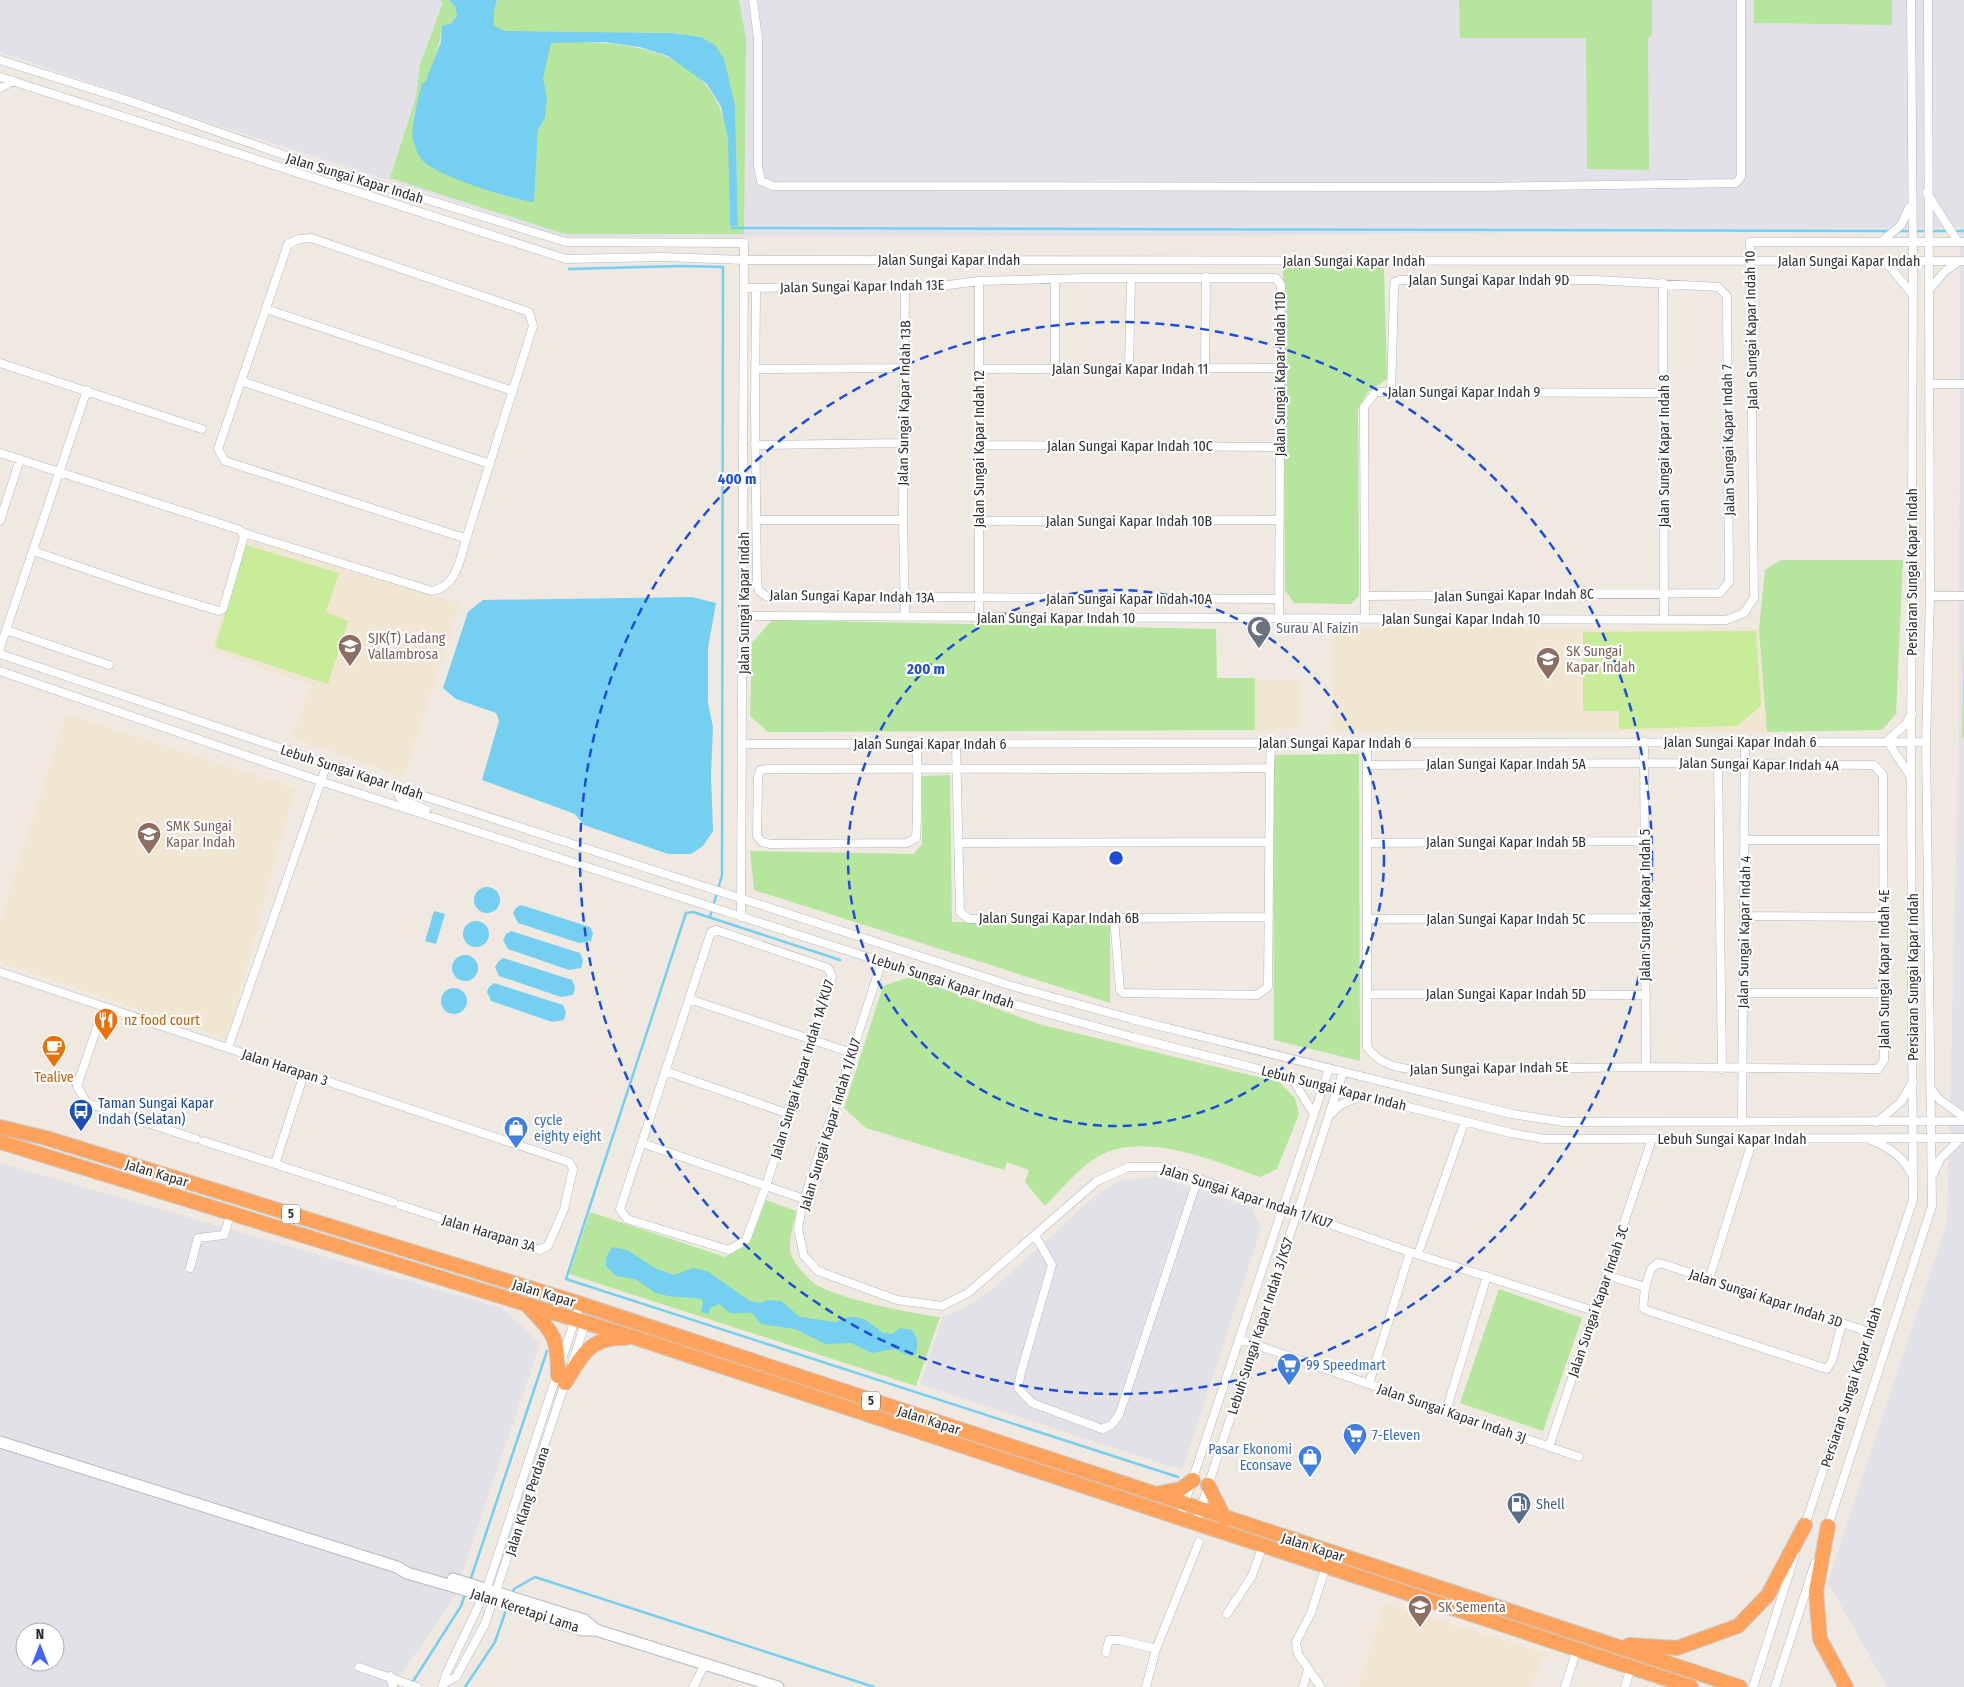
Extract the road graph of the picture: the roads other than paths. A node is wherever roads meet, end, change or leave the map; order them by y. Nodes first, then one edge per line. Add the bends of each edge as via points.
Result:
1 (753, 0) edge
2 (1741, 0) edge
3 (1911, 0) edge
4 (1928, 0) edge
5 (0, 60) edge
6 (0, 77) edge
7 (13, 81) junction
8 (0, 88) edge
9 (1928, 193) junction
10 (1912, 200) junction
11 (1913, 239) junction
12 (1927, 239) junction
13 (1750, 242) joint
14 (1881, 242) junction
15 (1961, 242) edge
16 (744, 260) junction
17 (1751, 261) junction
18 (1886, 261) junction
19 (1913, 261) junction
20 (1962, 261) edge
21 (1928, 262) junction
22 (1206, 277) junction
23 (1055, 278) junction
24 (1131, 278) junction
25 (979, 281) junction
26 (1663, 283) junction
27 (905, 286) junction
28 (744, 288) junction
29 (756, 288) junction
30 (1928, 290) junction
31 (1913, 295) junction
32 (266, 309) junction
33 (0, 363) edge
34 (905, 368) junction
35 (1205, 368) junction
36 (1281, 368) junction
37 (754, 369) junction
38 (979, 369) junction
39 (1055, 369) junction
40 (1130, 369) junction
41 (241, 381) junction
42 (1930, 384) junction
43 (1964, 384) edge
44 (87, 390) junction
45 (513, 391) junction
46 (1391, 392) junction
47 (1663, 393) junction
48 (202, 429) dead end
49 (904, 443) junction
50 (755, 445) junction
51 (979, 445) junction
52 (1280, 447) junction
53 (0, 453) edge
54 (20, 459) junction
55 (490, 464) junction
56 (59, 473) junction
57 (757, 520) junction
58 (903, 520) junction
59 (1280, 520) junction
60 (0, 521) edge
61 (979, 521) junction
62 (244, 533) junction
63 (467, 536) junction
64 (33, 551) junction
65 (1664, 593) junction
66 (1365, 596) junction
67 (1930, 596) junction
68 (1964, 596) edge
69 (905, 597) junction
70 (979, 598) junction
71 (1280, 599) junction
72 (744, 616) junction
73 (905, 617) junction
74 (979, 617) junction
75 (1279, 618) junction
76 (1365, 619) junction
77 (1664, 620) junction
78 (6, 630) junction
79 (0, 648) edge
80 (0, 654) edge
81 (109, 665) dead end
82 (0, 671) edge
83 (1912, 714) junction
84 (1644, 742) junction
85 (1745, 742) junction
86 (1887, 742) junction
87 (1912, 742) junction
88 (1926, 742) junction
89 (1270, 743) junction
90 (1368, 743) junction
91 (743, 744) junction
92 (917, 744) junction
93 (956, 744) junction
94 (1644, 763) junction
95 (327, 764) junction
96 (1368, 764) junction
97 (1718, 765) junction
98 (1745, 765) junction
99 (1874, 765) joint
100 (917, 768) junction
101 (957, 768) junction
102 (1270, 768) junction
103 (1911, 778) junction
104 (320, 781) junction
105 (399, 788) junction
106 (440, 819) junction
107 (1745, 840) junction
108 (1883, 840) junction
109 (1645, 841) junction
110 (1269, 842) junction
111 (958, 843) junction
112 (1368, 843) junction
113 (743, 899) junction
114 (741, 916) junction
115 (1745, 916) junction
116 (1269, 917) junction
117 (1884, 917) junction
118 (1114, 918) junction
119 (1645, 918) junction
120 (1368, 919) junction
121 (882, 961) junction
122 (0, 972) edge
123 (1743, 993) junction
124 (1883, 993) junction
125 (1367, 994) junction
126 (1646, 995) junction
127 (689, 999) junction
128 (104, 1007) junction
129 (812, 1040) junction
130 (228, 1048) junction
131 (852, 1052) junction
132 (1646, 1067) junction
133 (1722, 1068) junction
134 (1329, 1069) junction
135 (1743, 1069) junction
136 (665, 1071) junction
137 (1344, 1072) junction
138 (304, 1074) junction
139 (1291, 1077) junction
140 (1913, 1080) junction
141 (1324, 1086) junction
142 (1930, 1088) junction
143 (1338, 1089) junction
144 (1363, 1096) junction
145 (789, 1114) junction
146 (1314, 1114) junction
147 (1329, 1117) junction
148 (1964, 1119) edge
149 (1465, 1121) junction
150 (1931, 1121) junction
151 (1742, 1122) junction
152 (1877, 1122) junction
153 (1914, 1122) junction
154 (0, 1127) edge
155 (0, 1137) edge
156 (1865, 1138) junction
157 (1914, 1138) junction
158 (1932, 1138) junction
159 (1963, 1138) edge
160 (1652, 1139) junction
161 (1753, 1139) junction
162 (0, 1142) edge
163 (642, 1143) junction
164 (31, 1152) junction
165 (569, 1162) joint
166 (275, 1164) junction
167 (1933, 1176) junction
168 (1198, 1178) junction
169 (1914, 1179) junction
170 (766, 1186) junction
171 (804, 1199) junction
172 (1283, 1207) junction
173 (1298, 1212) junction
174 (231, 1213) junction
175 (1035, 1235) junction
176 (1414, 1253) junction
177 (190, 1268) dead end
178 (1487, 1276) junction
179 (1606, 1276) junction
180 (1709, 1279) junction
181 (1645, 1288) junction
182 (526, 1304) junction
183 (585, 1306) junction
184 (1594, 1311) junction
185 (581, 1320) junction
186 (1842, 1323) junction
187 (1869, 1332) junction
188 (639, 1338) junction
189 (1239, 1339) junction
190 (1254, 1344) junction
191 (562, 1379) junction
192 (1369, 1384) junction
193 (1446, 1411) junction
194 (0, 1442) edge
195 (1549, 1446) junction
196 (1579, 1457) dead end
197 (1193, 1480) junction
198 (1208, 1485) junction
199 (1152, 1494) junction
200 (1182, 1511) junction
201 (1198, 1516) junction
202 (1225, 1518) junction
203 (1805, 1525) junction
204 (1828, 1526) junction
205 (1199, 1542) dead end
206 (1263, 1545) junction
207 (1326, 1566) junction
208 (490, 1594) junction
209 (1227, 1614) dead end
210 (1565, 1630) junction
211 (1156, 1649) junction
212 (1577, 1649) junction
213 (1106, 1652) dead end
214 (705, 1664) junction
215 (359, 1667) dead end
216 (1631, 1667) junction
217 (1308, 1670) junction
218 (390, 1676) junction
219 (444, 1685) edge
220 (1685, 1686) edge
221 (393, 1687) edge
222 (417, 1687) edge
223 (693, 1687) edge
224 (778, 1687) edge
225 (1146, 1687) edge
226 (1303, 1687) edge
227 (1321, 1687) edge
228 (1565, 1687) edge
229 (1625, 1687) edge
230 (1740, 1687) edge
231 (1752, 1687) edge
232 (1775, 1687) edge
233 (1846, 1687) edge

1 - 2 street via 758,39 758,166 761,181 773,186 1430,186 1736,182 1741,177
3 - 10 street, Persiaran Sungai Kapar Indah
4 - 9 street, Persiaran Sungai Kapar Indah
5 - 16 street, Jalan Sungai Kapar Indah via 130,101 307,164 566,242 744,243
6 - 7 street, Jalan Sungai Kapar Indah
7 - 8 street
7 - 16 street, Jalan Sungai Kapar Indah via 566,259
9 - 12 street, Persiaran Sungai Kapar Indah
9 - 15 street
10 - 11 street, Persiaran Sungai Kapar Indah
10 - 14 street via 1901,225
11 - 12 street, Jalan Sungai Kapar Indah
11 - 14 street, Jalan Sungai Kapar Indah
11 - 19 street, Persiaran Sungai Kapar Indah
12 - 15 street, Jalan Sungai Kapar Indah
12 - 21 street, Persiaran Sungai Kapar Indah
13 - 14 street, Jalan Sungai Kapar Indah
13 - 17 street, Jalan Sungai Kapar Indah 10
16 - 17 street, Jalan Sungai Kapar Indah
16 - 28 street, Jalan Sungai Kapar Indah
17 - 18 street, Jalan Sungai Kapar Indah
17 - 77 street, Jalan Sungai Kapar Indah 10 via 1754,598 1744,613 1726,620
18 - 19 street, Jalan Sungai Kapar Indah
18 - 31 street
19 - 21 street, Jalan Sungai Kapar Indah
19 - 31 street, Persiaran Sungai Kapar Indah
20 - 21 street, Jalan Sungai Kapar Indah
20 - 30 street via 1945,272
21 - 30 street, Persiaran Sungai Kapar Indah
22 - 24 street, Jalan Sungai Kapar Indah 11D
22 - 35 street
22 - 36 street, Jalan Sungai Kapar Indah 11D via 1276,278 1281,285
23 - 24 street, Jalan Sungai Kapar Indah 11D
23 - 25 street, Jalan Sungai Kapar Indah 11D
23 - 39 street
24 - 40 street
25 - 27 street, Jalan Sungai Kapar Indah 13E
25 - 38 street, Jalan Sungai Kapar Indah 12
26 - 46 street, Jalan Sungai Kapar Indah 9D via 1399,280 1395,282 1394,291
26 - 47 street, Jalan Sungai Kapar Indah 8
26 - 65 street, Jalan Sungai Kapar Indah 7 via 1718,287 1727,296 1729,490 1729,582 1726,588 1720,593
27 - 29 street, Jalan Sungai Kapar Indah 13E
27 - 34 street, Jalan Sungai Kapar Indah 13B
28 - 29 street, Jalan Sungai Kapar Indah 13E
28 - 72 street, Jalan Sungai Kapar Indah
29 - 37 street, Jalan Sungai Kapar Indah 13A
30 - 42 street, Persiaran Sungai Kapar Indah
31 - 83 street, Persiaran Sungai Kapar Indah
32 - 41 street
32 - 45 street
32 - 45 street via 288,244 311,238 528,312 533,326
33 - 44 street
34 - 37 street
34 - 49 street, Jalan Sungai Kapar Indah 13B
35 - 36 street, Jalan Sungai Kapar Indah 11
35 - 40 street, Jalan Sungai Kapar Indah 11
36 - 52 street, Jalan Sungai Kapar Indah 11D
37 - 50 street, Jalan Sungai Kapar Indah 13A
38 - 39 street, Jalan Sungai Kapar Indah 11
38 - 51 street, Jalan Sungai Kapar Indah 12
39 - 40 street, Jalan Sungai Kapar Indah 11
41 - 55 street
41 - 63 street via 218,449 225,462 461,537
42 - 43 street
42 - 67 street, Persiaran Sungai Kapar Indah
44 - 48 street
44 - 56 street
45 - 55 street
46 - 47 street, Jalan Sungai Kapar Indah 9
46 - 66 street, Jalan Sungai Kapar Indah 9 via 1376,392 1364,407
47 - 65 street, Jalan Sungai Kapar Indah 8
49 - 50 street
49 - 58 street, Jalan Sungai Kapar Indah 13B
50 - 57 street, Jalan Sungai Kapar Indah 13A
51 - 52 street, Jalan Sungai Kapar Indah 10C
51 - 61 street, Jalan Sungai Kapar Indah 12
52 - 59 street, Jalan Sungai Kapar Indah 11D
53 - 54 street
54 - 56 street
54 - 60 street
55 - 63 street
56 - 62 street
56 - 64 street
57 - 58 street
57 - 69 street, Jalan Sungai Kapar Indah 13A via 757,583 759,591 766,596
58 - 69 street, Jalan Sungai Kapar Indah 13B
59 - 61 street, Jalan Sungai Kapar Indah 10B
59 - 71 street, Jalan Sungai Kapar Indah 11D
61 - 70 street, Jalan Sungai Kapar Indah 12
62 - 63 street via 432,591 454,578
62 - 64 street via 223,609 219,611
64 - 78 street
65 - 66 street, Jalan Sungai Kapar Indah 8C
65 - 77 street, Jalan Sungai Kapar Indah 8
66 - 76 street, Jalan Sungai Kapar Indah 9
67 - 68 street
67 - 88 street, Persiaran Sungai Kapar Indah
69 - 70 street, Jalan Sungai Kapar Indah 13A
69 - 73 street, Jalan Sungai Kapar Indah 13B
70 - 71 street, Jalan Sungai Kapar Indah 10A
70 - 74 street, Jalan Sungai Kapar Indah 12
71 - 75 street, Jalan Sungai Kapar Indah 11D
72 - 73 street, Jalan Sungai Kapar Indah 10
72 - 91 street, Jalan Sungai Kapar Indah
73 - 74 street, Jalan Sungai Kapar Indah 10
74 - 75 street, Jalan Sungai Kapar Indah 10
75 - 76 street, Jalan Sungai Kapar Indah 10
76 - 77 street, Jalan Sungai Kapar Indah 10
78 - 79 street
78 - 81 street
80 - 95 street, Lebuh Sungai Kapar Indah
82 - 104 street, Lebuh Sungai Kapar Indah
83 - 86 street
83 - 87 street, Persiaran Sungai Kapar Indah
84 - 85 street, Jalan Sungai Kapar Indah 6
84 - 90 street, Jalan Sungai Kapar Indah 6
84 - 94 street, Jalan Sungai Kapar Indah 5
85 - 86 street, Jalan Sungai Kapar Indah 6
85 - 98 street, Jalan Sungai Kapar Indah 4
86 - 87 street, Jalan Sungai Kapar Indah 6
86 - 103 street
87 - 88 street, Jalan Sungai Kapar Indah 6
87 - 103 street, Persiaran Sungai Kapar Indah
88 - 142 street, Persiaran Sungai Kapar Indah
89 - 90 street, Jalan Sungai Kapar Indah 6
89 - 93 street, Jalan Sungai Kapar Indah 6
89 - 102 street
90 - 96 street, Jalan Sungai Kapar Indah 5E
91 - 92 street, Jalan Sungai Kapar Indah 6
91 - 113 street, Jalan Sungai Kapar Indah
92 - 93 street, Jalan Sungai Kapar Indah 6
92 - 100 street
93 - 101 street, Jalan Sungai Kapar Indah 6B
94 - 96 street, Jalan Sungai Kapar Indah 5A
94 - 97 street, Jalan Sungai Kapar Indah 4A
94 - 109 street, Jalan Sungai Kapar Indah 5
95 - 104 street
95 - 105 street, Lebuh Sungai Kapar Indah
96 - 112 street, Jalan Sungai Kapar Indah 5E
97 - 98 street, Jalan Sungai Kapar Indah 4A
97 - 133 street, Jalan Sungai Kapar Indah 4
98 - 99 street, Jalan Sungai Kapar Indah 4A
98 - 107 street, Jalan Sungai Kapar Indah 4
99 - 108 street, Jalan Sungai Kapar Indah 4E via 1883,775
100 - 100 street, Jalan Sungai Kapar Indah 6 via 760,770 757,836 770,844 907,843 916,838
100 - 101 street, Jalan Sungai Kapar Indah 6
101 - 102 street, Jalan Sungai Kapar Indah 6
101 - 111 street, Jalan Sungai Kapar Indah 6B
102 - 110 street, Jalan Sungai Kapar Indah 6
103 - 140 street, Persiaran Sungai Kapar Indah
104 - 106 street, Lebuh Sungai Kapar Indah
104 - 130 street
105 - 106 street via 400,798
105 - 113 street, Lebuh Sungai Kapar Indah
106 - 114 street, Lebuh Sungai Kapar Indah
107 - 108 street
107 - 115 street, Jalan Sungai Kapar Indah 4
108 - 117 street, Jalan Sungai Kapar Indah 4E
109 - 112 street, Jalan Sungai Kapar Indah 5B
109 - 119 street, Jalan Sungai Kapar Indah 5
110 - 111 street
110 - 116 street, Jalan Sungai Kapar Indah 6
111 - 118 street, Jalan Sungai Kapar Indah 6B via 960,912 969,919
112 - 120 street, Jalan Sungai Kapar Indah 5E
113 - 114 street, Jalan Sungai Kapar Indah
113 - 134 street, Lebuh Sungai Kapar Indah via 1012,986
114 - 121 street, Lebuh Sungai Kapar Indah
115 - 117 street
115 - 123 street, Jalan Sungai Kapar Indah 4
116 - 118 street, Jalan Sungai Kapar Indah 6B
116 - 118 street, Jalan Sungai Kapar Indah 6 via 1268,987 1257,995 1123,993 1120,990
117 - 124 street, Jalan Sungai Kapar Indah 4E
119 - 120 street, Jalan Sungai Kapar Indah 5C
119 - 126 street, Jalan Sungai Kapar Indah 5
120 - 125 street, Jalan Sungai Kapar Indah 5E
121 - 131 street, Jalan Sungai Kapar Indah 1/KU7
121 - 139 street, Lebuh Sungai Kapar Indah via 1029,1008
122 - 128 street, Jalan Harapan 3
123 - 124 street
123 - 135 street, Jalan Sungai Kapar Indah 4
124 - 135 street, Jalan Sungai Kapar Indah 4E via 1884,1060 1878,1069
125 - 126 street, Jalan Sungai Kapar Indah 5D
125 - 132 street, Jalan Sungai Kapar Indah 5E via 1367,1047 1374,1057 1394,1067 1426,1070
126 - 132 street, Jalan Sungai Kapar Indah 5
127 - 129 street
127 - 129 street, Jalan Sungai Kapar Indah 1A/KU7 via 711,932 720,930 828,968 832,976
127 - 136 street, Jalan Sungai Kapar Indah 1A/KU7
128 - 130 street, Jalan Harapan 3
128 - 166 street, Jalan Harapan 3A via 77,1086 87,1103
129 - 131 street
129 - 145 street, Jalan Sungai Kapar Indah 1A/KU7
130 - 138 street, Jalan Harapan 3
131 - 171 street, Jalan Sungai Kapar Indah 1/KU7
132 - 133 street, Jalan Sungai Kapar Indah 5E
133 - 135 street, Jalan Sungai Kapar Indah 5E
134 - 137 street, Lebuh Sungai Kapar Indah
134 - 141 street, Lebuh Sungai Kapar Indah 3/KS7
135 - 151 street, Jalan Sungai Kapar Indah 4
136 - 145 street
136 - 163 street, Jalan Sungai Kapar Indah 1A/KU7
137 - 143 street, Lebuh Sungai Kapar Indah 3/KS7
137 - 151 street, Lebuh Sungai Kapar Indah via 1544,1121
138 - 165 street, Jalan Harapan 3
138 - 166 street
139 - 141 street, Lebuh Sungai Kapar Indah
139 - 146 street
140 - 152 street via 1901,1102
140 - 153 street, Persiaran Sungai Kapar Indah
141 - 143 street, Lebuh Sungai Kapar Indah
141 - 146 street, Lebuh Sungai Kapar Indah 3/KS7
142 - 148 street
142 - 150 street, Persiaran Sungai Kapar Indah
143 - 144 street, Lebuh Sungai Kapar Indah
143 - 147 street, Lebuh Sungai Kapar Indah 3/KS7
144 - 147 street via 1340,1105
144 - 149 street, Lebuh Sungai Kapar Indah
145 - 170 street, Jalan Sungai Kapar Indah 1A/KU7
146 - 172 street, Lebuh Sungai Kapar Indah 3/KS7
147 - 173 street, Lebuh Sungai Kapar Indah 3/KS7
148 - 150 street, Lebuh Sungai Kapar Indah
149 - 160 street, Lebuh Sungai Kapar Indah via 1544,1140
149 - 176 street
150 - 153 street, Lebuh Sungai Kapar Indah
150 - 158 street, Persiaran Sungai Kapar Indah
151 - 152 street, Lebuh Sungai Kapar Indah
152 - 153 street, Lebuh Sungai Kapar Indah
153 - 157 street, Persiaran Sungai Kapar Indah
154 - 183 highway, Jalan Kapar / 5 via 46,1138
155 - 164 street
156 - 157 street, Lebuh Sungai Kapar Indah
156 - 161 street, Lebuh Sungai Kapar Indah
156 - 169 street via 1897,1154
157 - 158 street, Lebuh Sungai Kapar Indah
157 - 169 street, Persiaran Sungai Kapar Indah
158 - 159 street, Lebuh Sungai Kapar Indah
158 - 167 street, Persiaran Sungai Kapar Indah
159 - 167 street via 1940,1159
160 - 161 street, Lebuh Sungai Kapar Indah
160 - 179 street, Jalan Sungai Kapar Indah 3C
161 - 180 street
162 - 164 highway, Jalan Kapar / 5
163 - 170 street
163 - 170 street, Jalan Sungai Kapar Indah 1A/KU7 via 620,1209 627,1219 729,1250 746,1240
164 - 174 highway, Jalan Kapar / 5
165 - 166 street, Jalan Harapan 3A via 573,1169 564,1209 548,1246 539,1250
167 - 204 street, Persiaran Sungai Kapar Indah via 1932,1206
168 - 172 street, Jalan Sungai Kapar Indah 1/KU7
168 - 175 street, Jalan Sungai Kapar Indah 1/KU7 via 1165,1167 1129,1167 1097,1181
168 - 175 street via 1119,1415 1111,1425 1102,1429 1032,1403 1018,1388 1052,1265
169 - 187 street, Persiaran Sungai Kapar Indah via 1914,1200
170 - 171 street
171 - 175 street, Jalan Sungai Kapar Indah 1/KU7 via 798,1229 804,1256 818,1271 897,1300 942,1306 968,1293
172 - 173 street, Jalan Sungai Kapar Indah 1/KU7
172 - 189 street, Lebuh Sungai Kapar Indah 3/KS7
173 - 176 street, Jalan Sungai Kapar Indah 1/KU7
173 - 190 street, Lebuh Sungai Kapar Indah 3/KS7
174 - 177 street via 224,1235 198,1238
174 - 182 highway, Jalan Kapar / 5
176 - 178 street, Jalan Sungai Kapar Indah 1/KU7
176 - 192 street
178 - 184 street, Jalan Sungai Kapar Indah 1/KU7
178 - 193 street
179 - 181 street
179 - 184 street, Jalan Sungai Kapar Indah 3C
180 - 181 street, Jalan Sungai Kapar Indah 3D via 1658,1263 1651,1269
180 - 186 street, Jalan Sungai Kapar Indah 3D
181 - 186 street via 1643,1308 1646,1310 1827,1369
182 - 185 highway, Jalan Kapar / 5
182 - 191 highway via 555,1338
183 - 185 street, Jalan Klang Perdana
183 - 199 highway, Jalan Kapar / 5
184 - 195 street, Jalan Sungai Kapar Indah 3C
185 - 188 highway, Jalan Kapar / 5
185 - 191 street, Jalan Klang Perdana
186 - 187 street, Jalan Sungai Kapar Indah 3D
187 - 203 street, Persiaran Sungai Kapar Indah
188 - 191 highway via 611,1338 598,1342 588,1348
188 - 200 highway, Jalan Kapar / 5
189 - 190 street, Jalan Sungai Kapar Indah 3J
189 - 197 street, Lebuh Sungai Kapar Indah 3/KS7
190 - 192 street, Jalan Sungai Kapar Indah 3J
190 - 198 street, Lebuh Sungai Kapar Indah 3/KS7
191 - 208 street, Jalan Klang Perdana
192 - 193 street, Jalan Sungai Kapar Indah 3J
193 - 195 street, Jalan Sungai Kapar Indah 3J
194 - 208 street, Jalan Keretapi Lama via 398,1567 407,1573
195 - 196 street, Jalan Sungai Kapar Indah 3J
197 - 199 highway via 1181,1489
197 - 200 street, Lebuh Sungai Kapar Indah 3/KS7
198 - 201 street, Lebuh Sungai Kapar Indah 3/KS7
198 - 202 highway
199 - 200 highway, Jalan Kapar / 5
200 - 201 highway, Jalan Kapar / 5
201 - 202 highway, Jalan Kapar / 5
201 - 206 highway, Jalan Kapar / 5
202 - 210 highway, Jalan Kapar / 5
203 - 210 highway via 1768,1595 1738,1626 1677,1648 1636,1646
203 - 231 street, Persiaran Sungai Kapar Indah
204 - 232 street, Persiaran Sungai Kapar Indah
204 - 233 highway via 1816,1591 1820,1639
205 - 211 street
206 - 207 highway, Jalan Kapar / 5
206 - 209 street via 1252,1576
207 - 212 highway, Jalan Kapar / 5
207 - 217 street via 1311,1613 1296,1642 1298,1654
208 - 214 street, Jalan Keretapi Lama via 584,1620 596,1630
208 - 219 street, Jalan Klang Perdana via 447,1672
208 - 219 street, Jalan Klang Perdana via 485,1624 456,1677
210 - 230 highway, Jalan Kapar / 5
211 - 213 street via 1109,1640
211 - 225 street
212 - 216 highway, Jalan Kapar / 5
212 - 228 street
214 - 223 street
214 - 224 street, Jalan Keretapi Lama
215 - 218 street
216 - 220 highway, Jalan Kapar / 5
216 - 229 street
217 - 226 street
217 - 227 street
218 - 221 street
218 - 222 street

